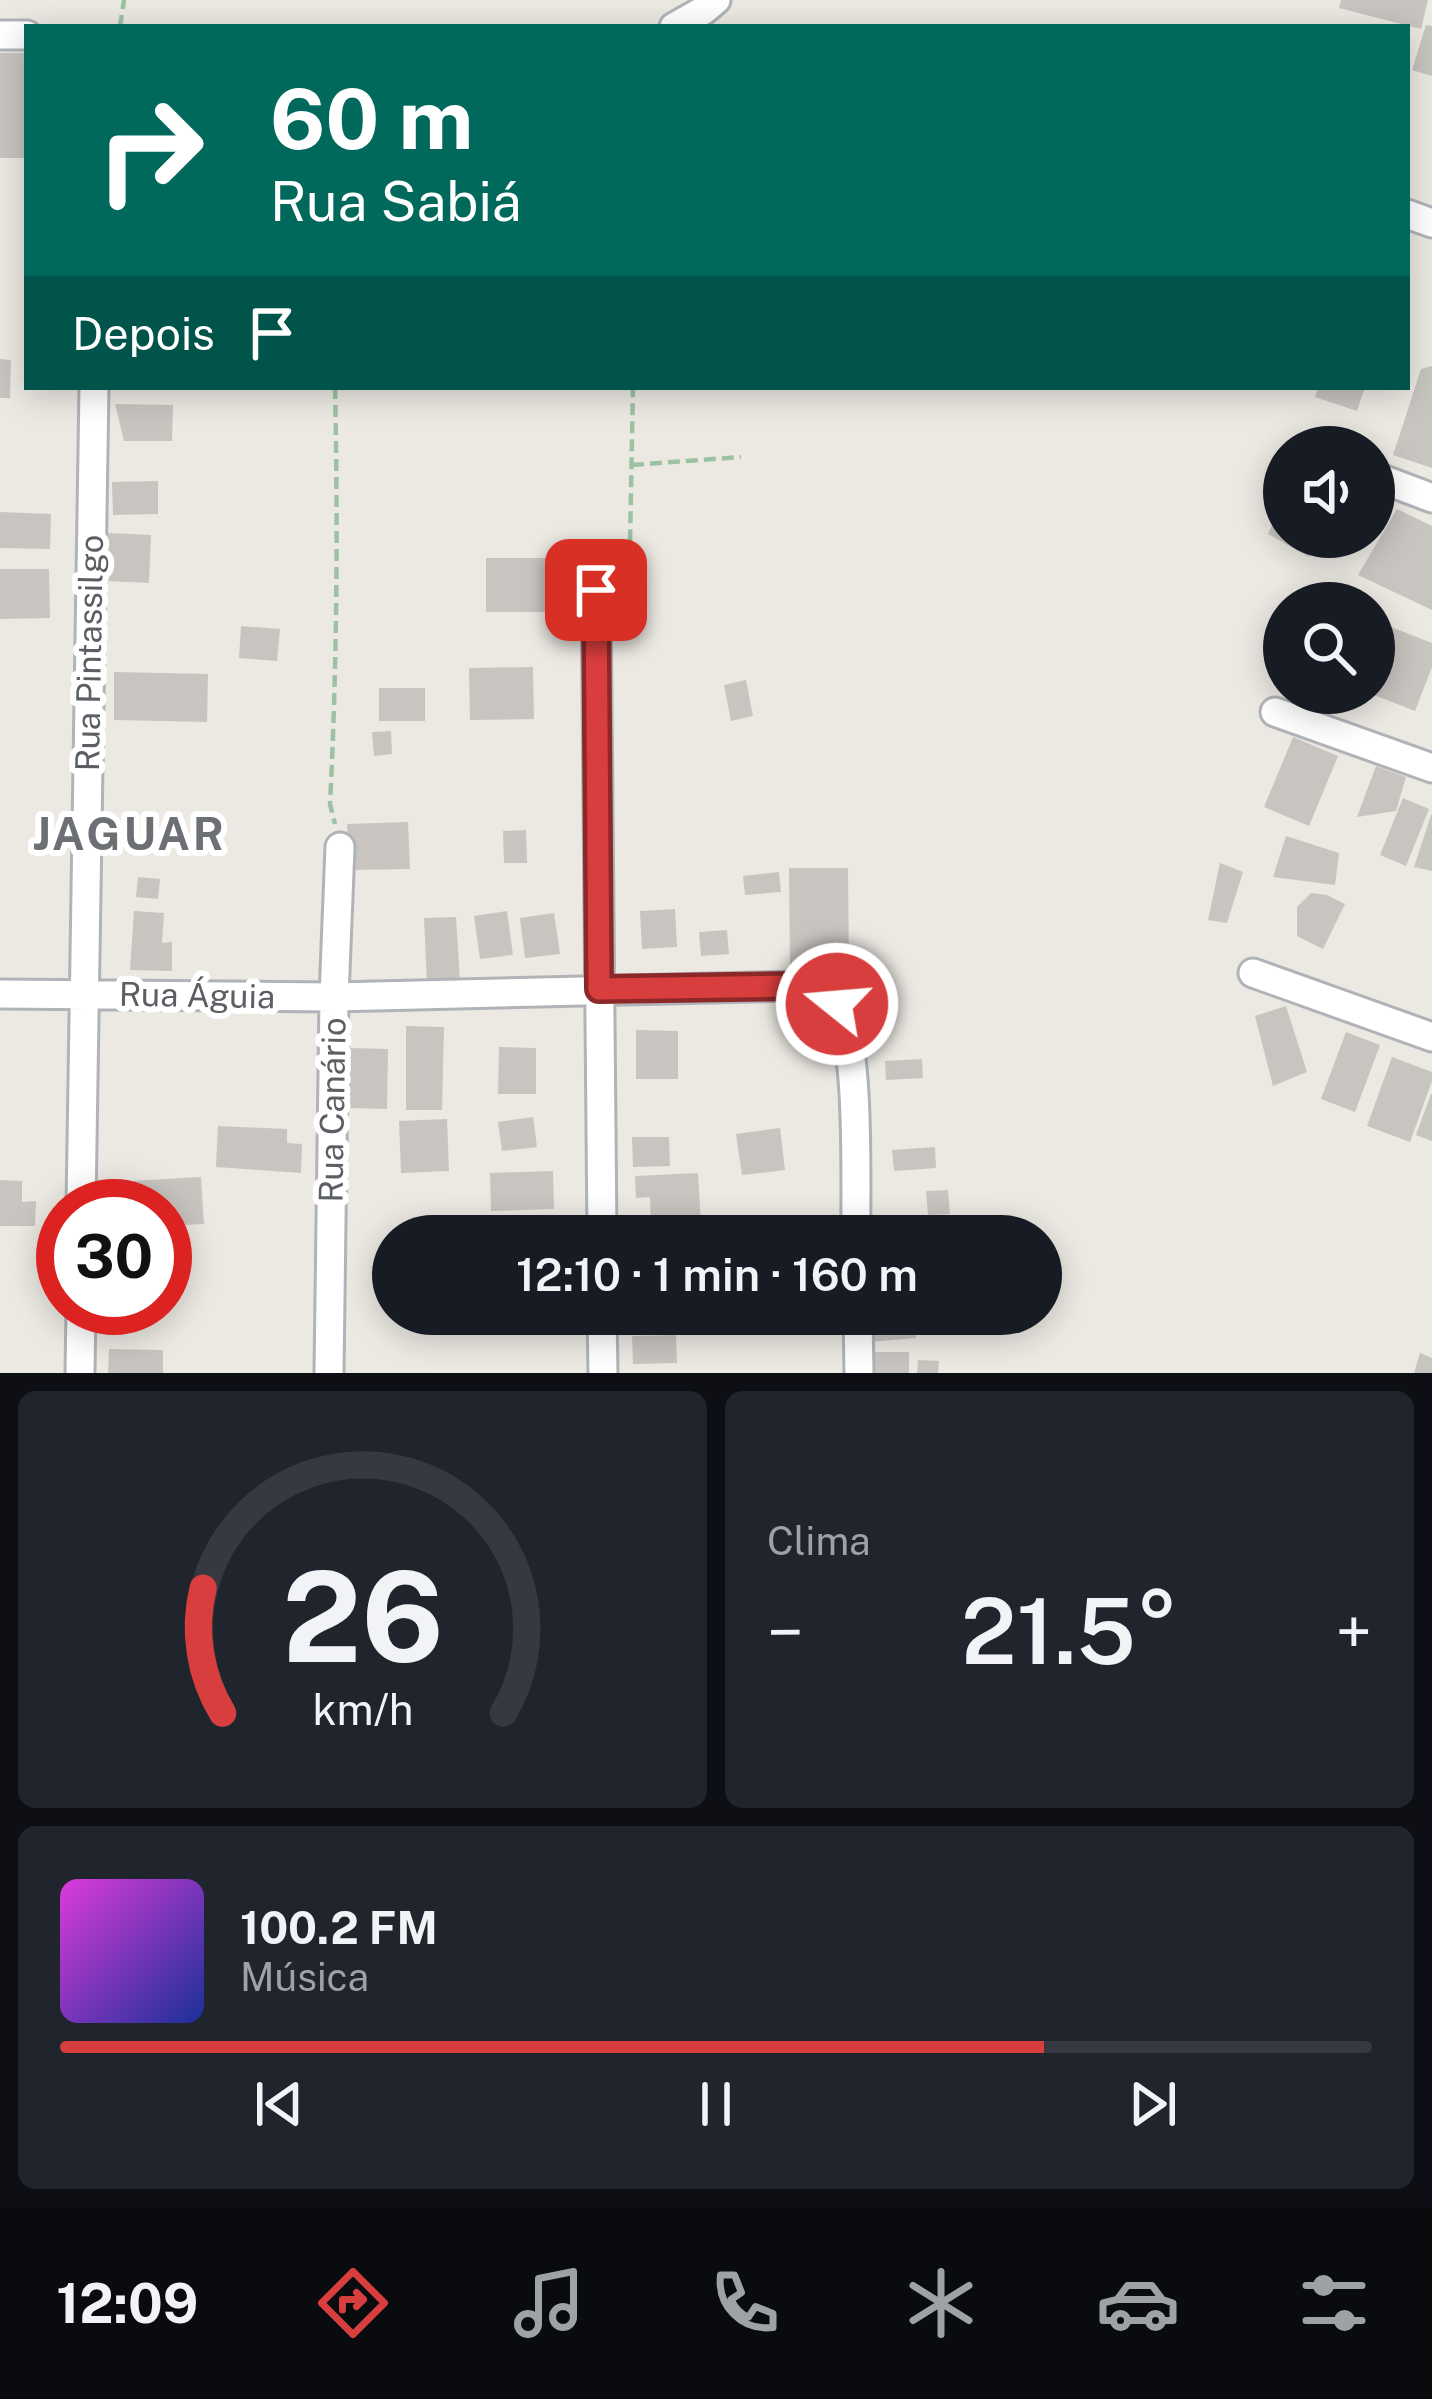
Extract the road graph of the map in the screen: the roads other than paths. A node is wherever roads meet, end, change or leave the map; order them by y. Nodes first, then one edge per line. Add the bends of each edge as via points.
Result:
1 (716, 0) edge
2 (679, 24) edge
3 (94, 390) edge
4 (1395, 484) edge
5 (1432, 498) edge
6 (596, 590) road end
7 (1281, 714) edge
8 (1432, 767) edge
9 (340, 848) road end
10 (1253, 974) dead end
11 (599, 989) junction
12 (0, 994) edge
13 (82, 994) junction
14 (334, 997) junction
15 (1432, 1036) edge
16 (81, 1179) edge
17 (602, 1215) edge
18 (855, 1215) edge
19 (81, 1335) edge
20 (602, 1335) edge
21 (858, 1335) edge
22 (80, 1373) edge
23 (328, 1373) edge
24 (603, 1373) edge
25 (859, 1373) edge

1 - 2 street
3 - 13 street, Rua Pintassilgo
4 - 5 street
6 - 11 street
7 - 8 street
9 - 14 street, Rua Canário
10 - 15 street
11 - 14 street, Rua Águia
11 - 17 street
11 - 18 street, Rua Águia via 822,989 837,1004 852,1071
12 - 13 street, Rua Águia
13 - 14 street, Rua Águia
13 - 16 street, Rua Pintassilgo
14 - 23 street, Rua Canário
19 - 22 street
20 - 24 street
21 - 25 street

